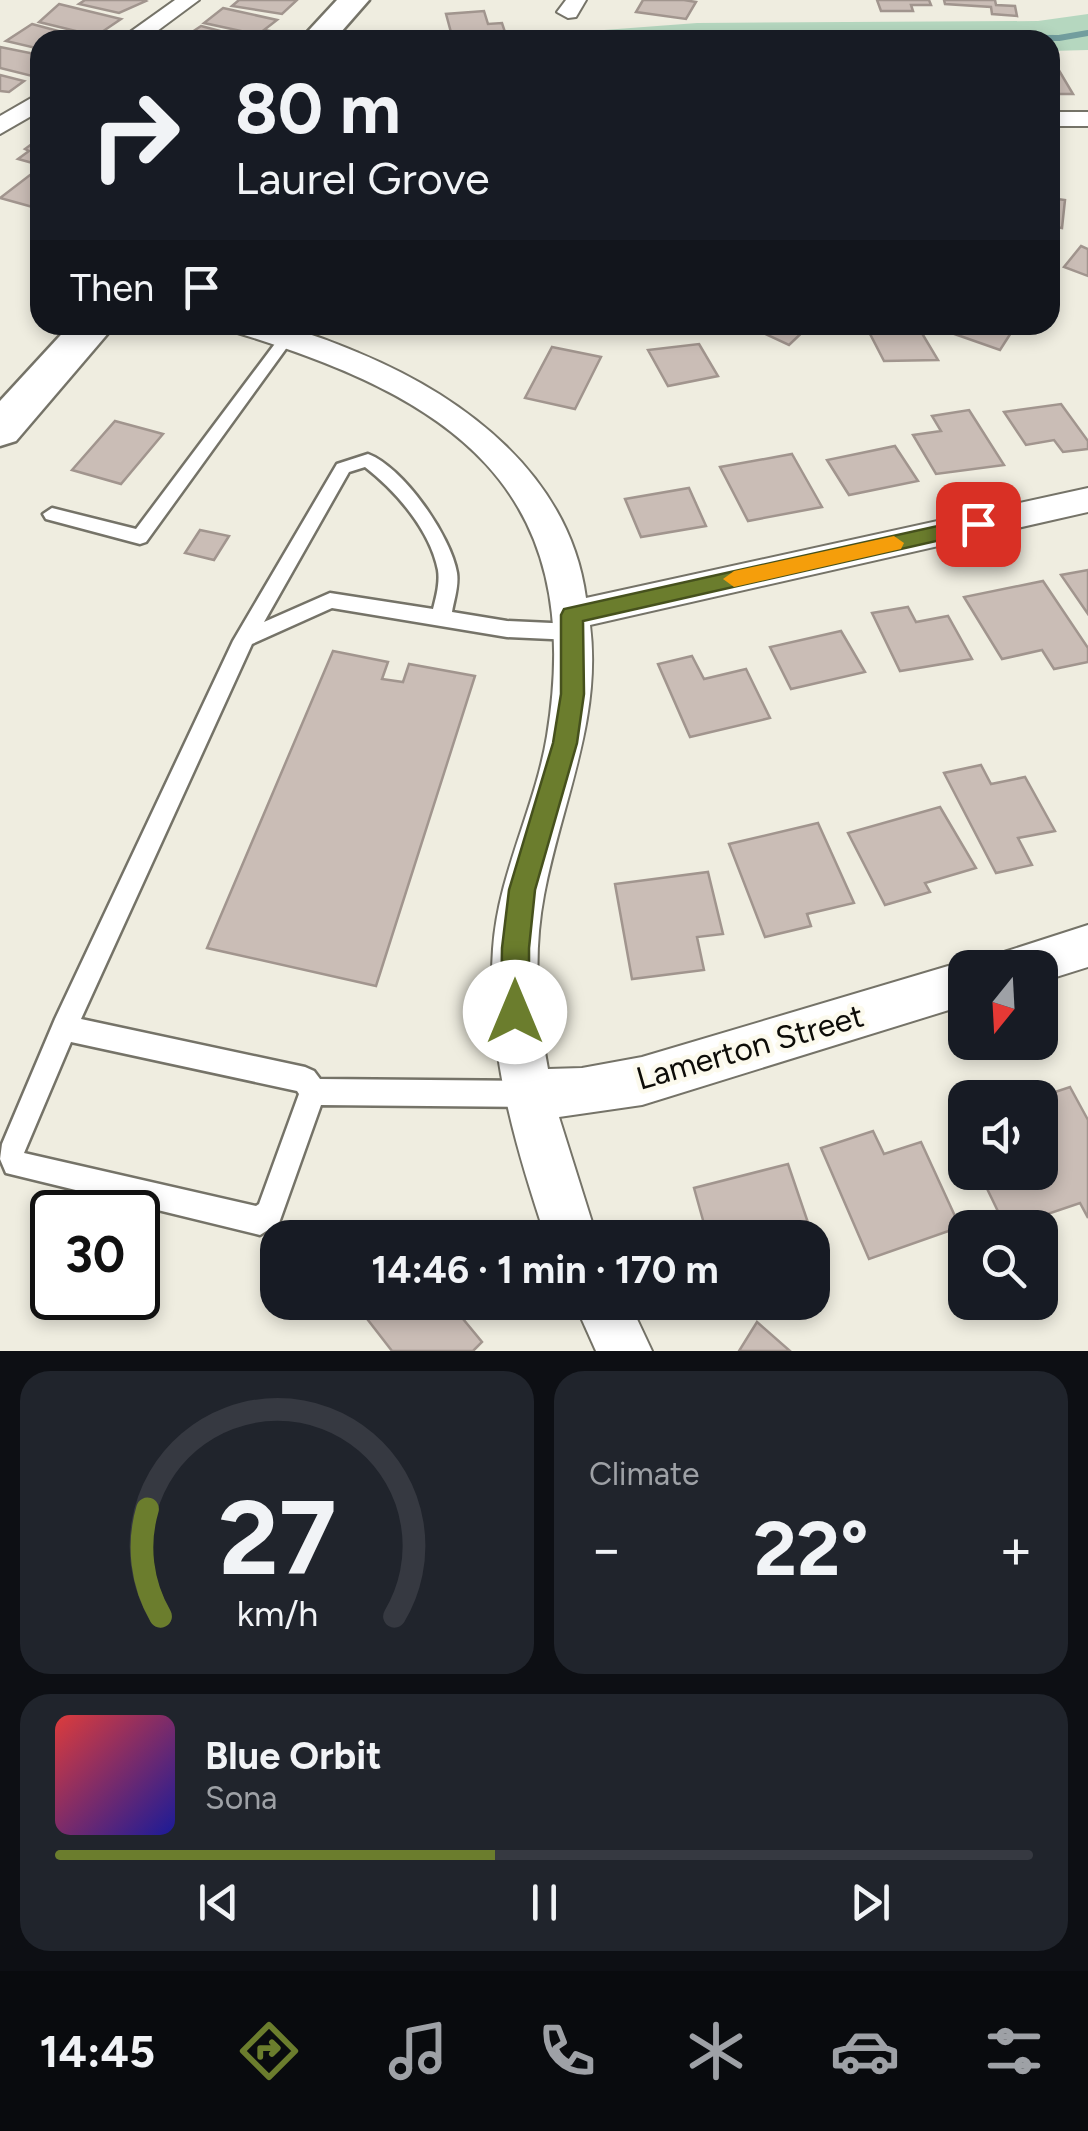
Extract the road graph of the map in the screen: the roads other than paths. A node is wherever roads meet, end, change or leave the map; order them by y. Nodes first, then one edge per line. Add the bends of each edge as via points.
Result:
1 (190, 0) edge
2 (366, 7) edge
3 (145, 30) edge
4 (331, 30) edge
5 (30, 107) edge
6 (1060, 120) edge
7 (1085, 122) edge
8 (0, 127) edge
9 (35, 335) edge
10 (85, 335) edge
11 (284, 335) edge
12 (288, 336) junction
13 (342, 337) edge
14 (0, 372) edge
15 (0, 430) edge
16 (1088, 500) edge
17 (52, 514) dead end
18 (441, 618) junction
19 (573, 624) junction
20 (241, 643) junction
21 (1088, 946) edge
22 (1058, 955) edge
23 (948, 988) edge
24 (64, 1028) junction
25 (313, 1092) junction
26 (532, 1094) junction
27 (566, 1220) edge
28 (610, 1320) edge
29 (626, 1351) edge

1 - 3 street
2 - 4 main road
5 - 8 street
6 - 7 street
9 - 14 main road
10 - 15 main road
11 - 12 street
12 - 13 street
12 - 17 lane via 140,537
13 - 19 street via 489,443 524,486 566,571
16 - 19 street
18 - 19 lane via 507,629
18 - 20 lane via 330,600
18 - 20 lane via 448,574 437,546 393,477 368,460 342,468
19 - 26 street via 565,743 522,890 515,948 515,1012
20 - 24 lane
21 - 22 street
23 - 26 street, Lamerton Street via 642,1081
24 - 25 lane via 305,1080
24 - 25 lane via 10,1153 15,1164 260,1221
25 - 26 lane
26 - 27 street
28 - 29 street

